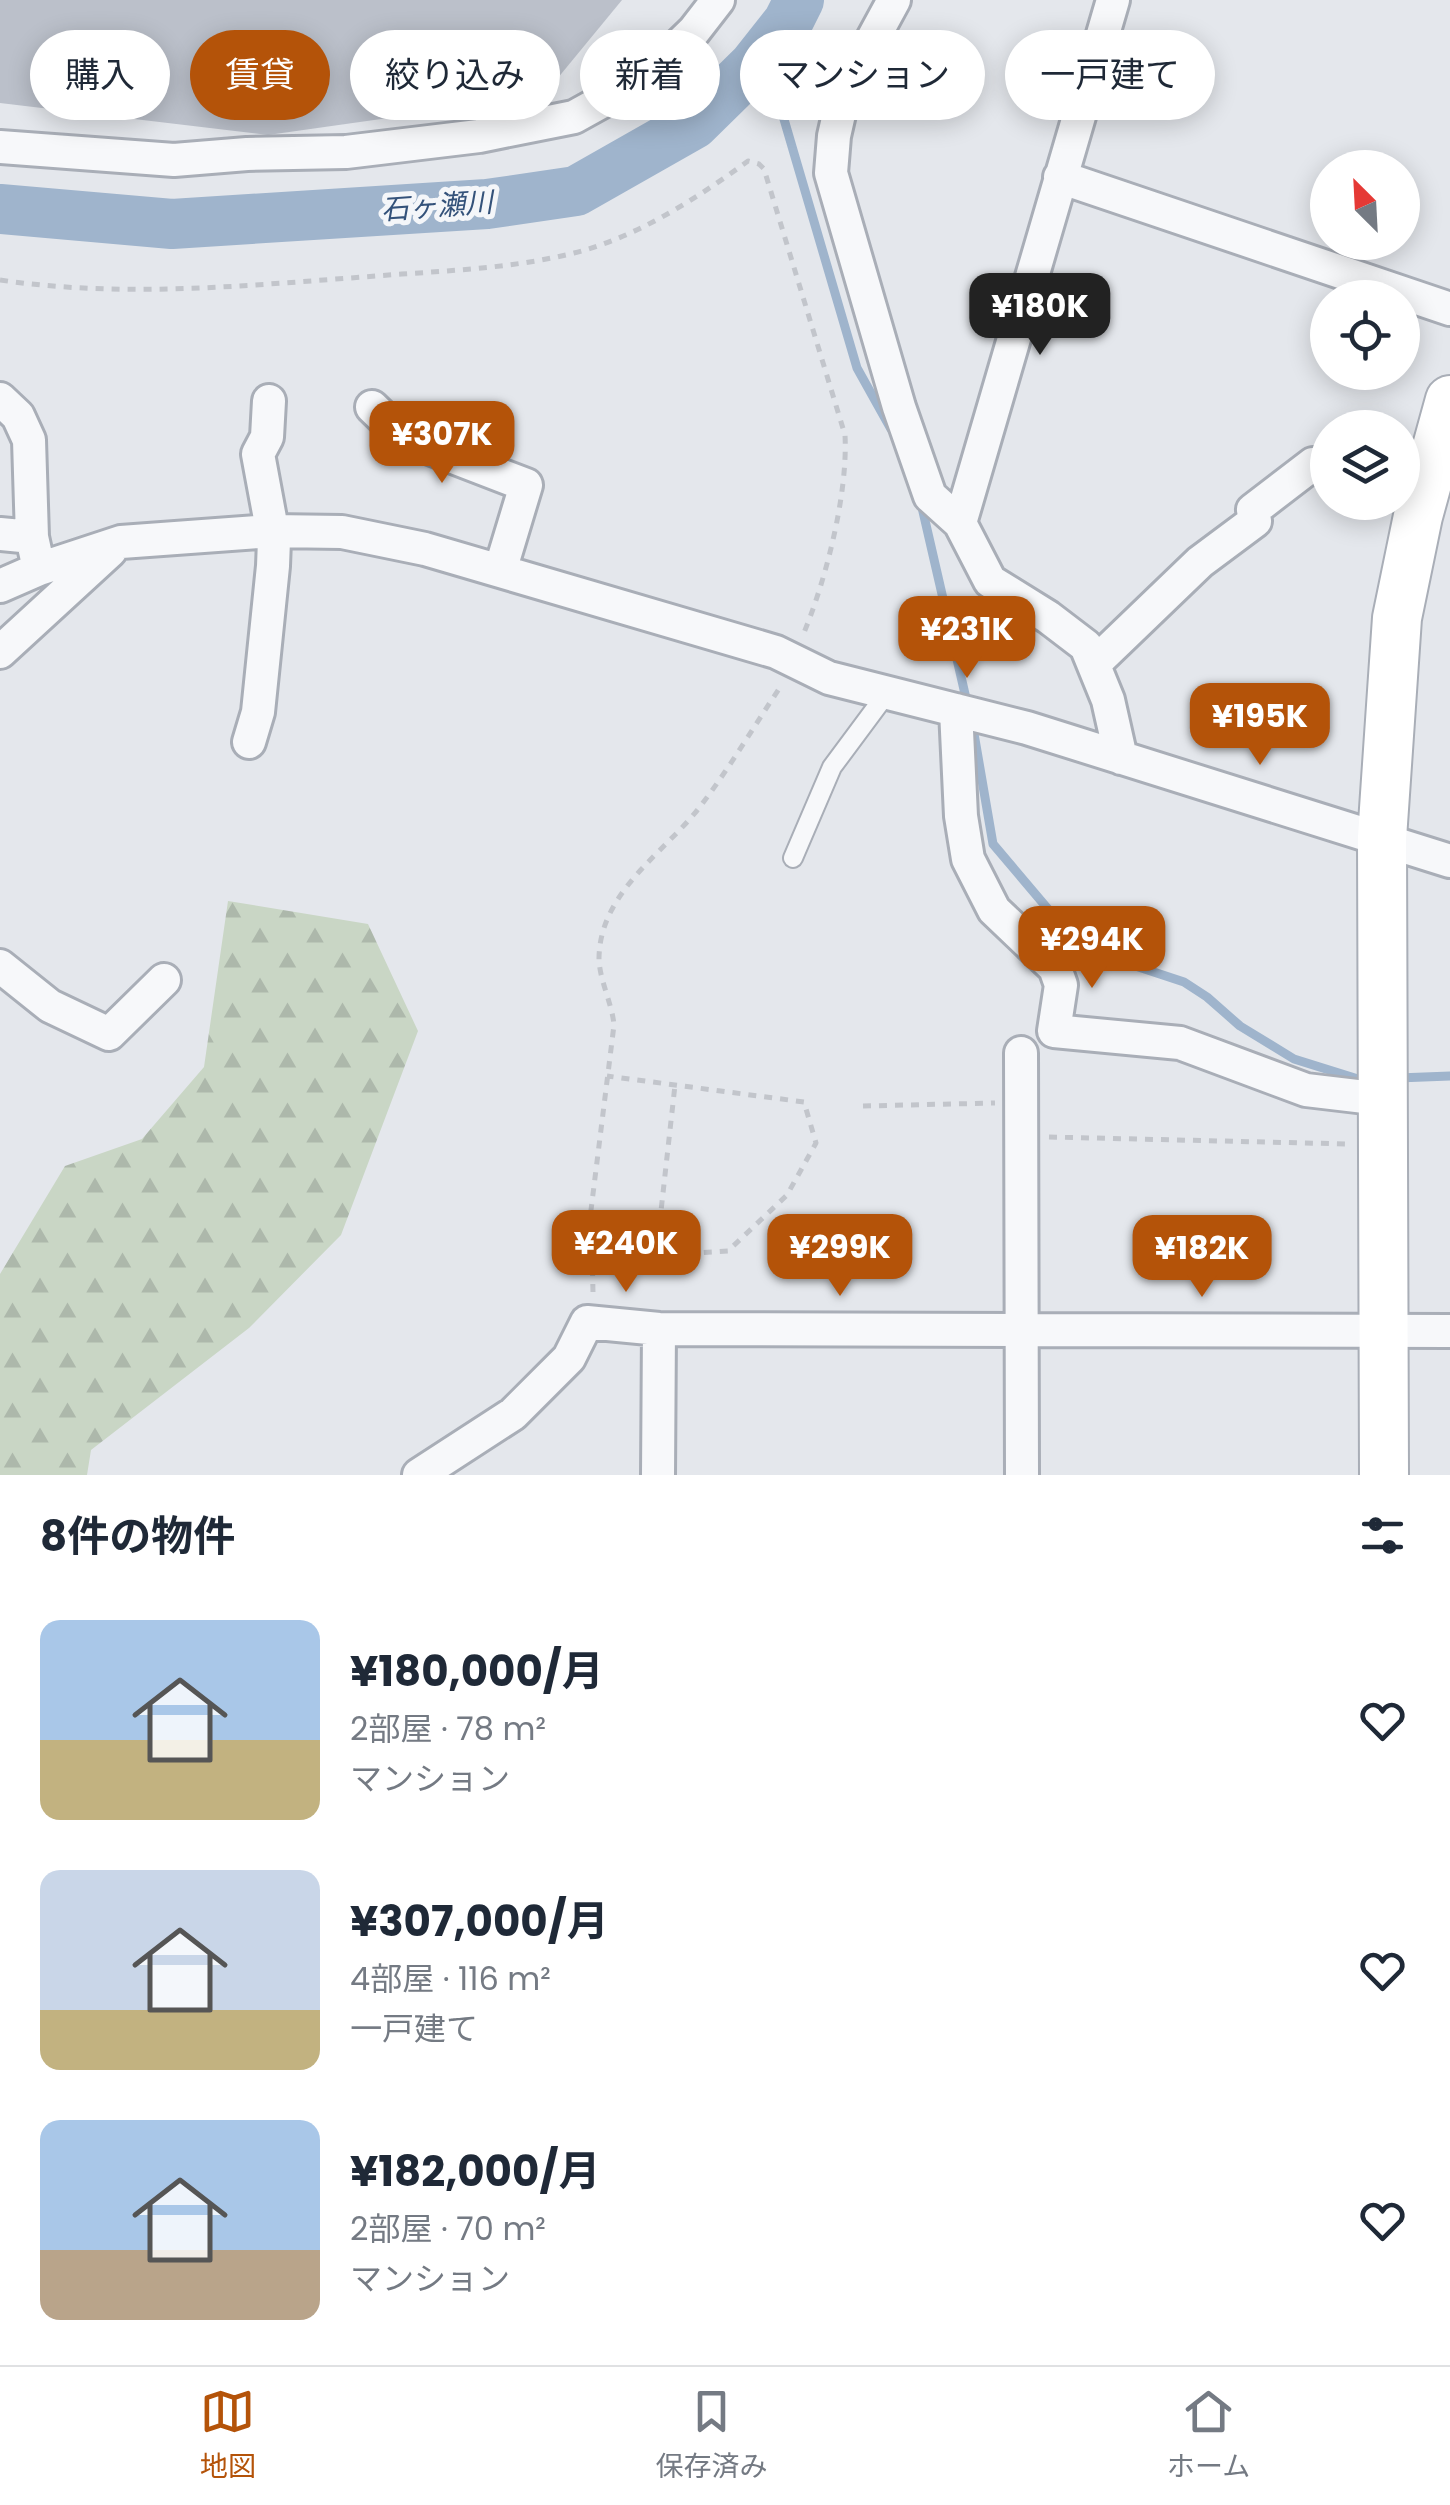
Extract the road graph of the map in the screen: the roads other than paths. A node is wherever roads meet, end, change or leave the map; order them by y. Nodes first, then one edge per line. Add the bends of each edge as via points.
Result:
1 (718, 0) edge
2 (894, 0) edge
3 (1113, 0) edge
4 (0, 147) edge
5 (1060, 177) junction
6 (1450, 309) edge
7 (0, 399) edge
8 (1450, 400) edge
9 (269, 401) dead end
10 (372, 407) dead end
11 (1310, 467) edge
12 (960, 522) junction
13 (272, 530) junction
14 (121, 542) junction
15 (24, 547) edge
16 (500, 571) junction
17 (0, 586) edge
18 (0, 652) edge
19 (1095, 663) junction
20 (887, 693) junction
21 (956, 710) junction
22 (249, 742) dead end
23 (1121, 758) junction
24 (1382, 838) junction
25 (793, 858) dead end
26 (1450, 861) edge
27 (0, 966) edge
28 (164, 980) dead end
29 (1021, 1053) dead end
30 (1382, 1122) junction
31 (659, 1330) junction
32 (1382, 1331) junction
33 (1450, 1331) edge
34 (1022, 1332) junction
35 (420, 1475) edge
36 (658, 1475) edge
37 (1022, 1475) edge
38 (1384, 1475) edge

1 - 4 street via 662,62 574,117 346,152 174,160
2 - 12 street via 844,92 831,173 930,496
3 - 5 street
5 - 6 street
5 - 12 street
7 - 15 street via 29,440
8 - 24 street via 1397,618
9 - 13 street via 267,436 258,454
10 - 16 street via 404,438 526,485
11 - 19 street via 1253,510 1255,521 1200,562
12 - 19 street via 990,581 1061,626
13 - 14 street
13 - 16 street via 342,532
13 - 22 street via 258,712
14 - 15 street
14 - 18 street
15 - 17 street
16 - 20 street via 776,652 829,678
19 - 23 street
20 - 21 street
20 - 25 lane via 832,767
21 - 23 street
21 - 30 street via 968,859 994,910 1055,968 1061,985 1054,1031 1180,1044
23 - 24 street
24 - 26 street
24 - 30 street
27 - 28 street via 50,1006 109,1034
29 - 34 street
30 - 32 street
31 - 34 street
31 - 35 street via 587,1322 569,1358 513,1414
31 - 36 street
32 - 33 street
32 - 34 street
32 - 38 street
34 - 37 street

